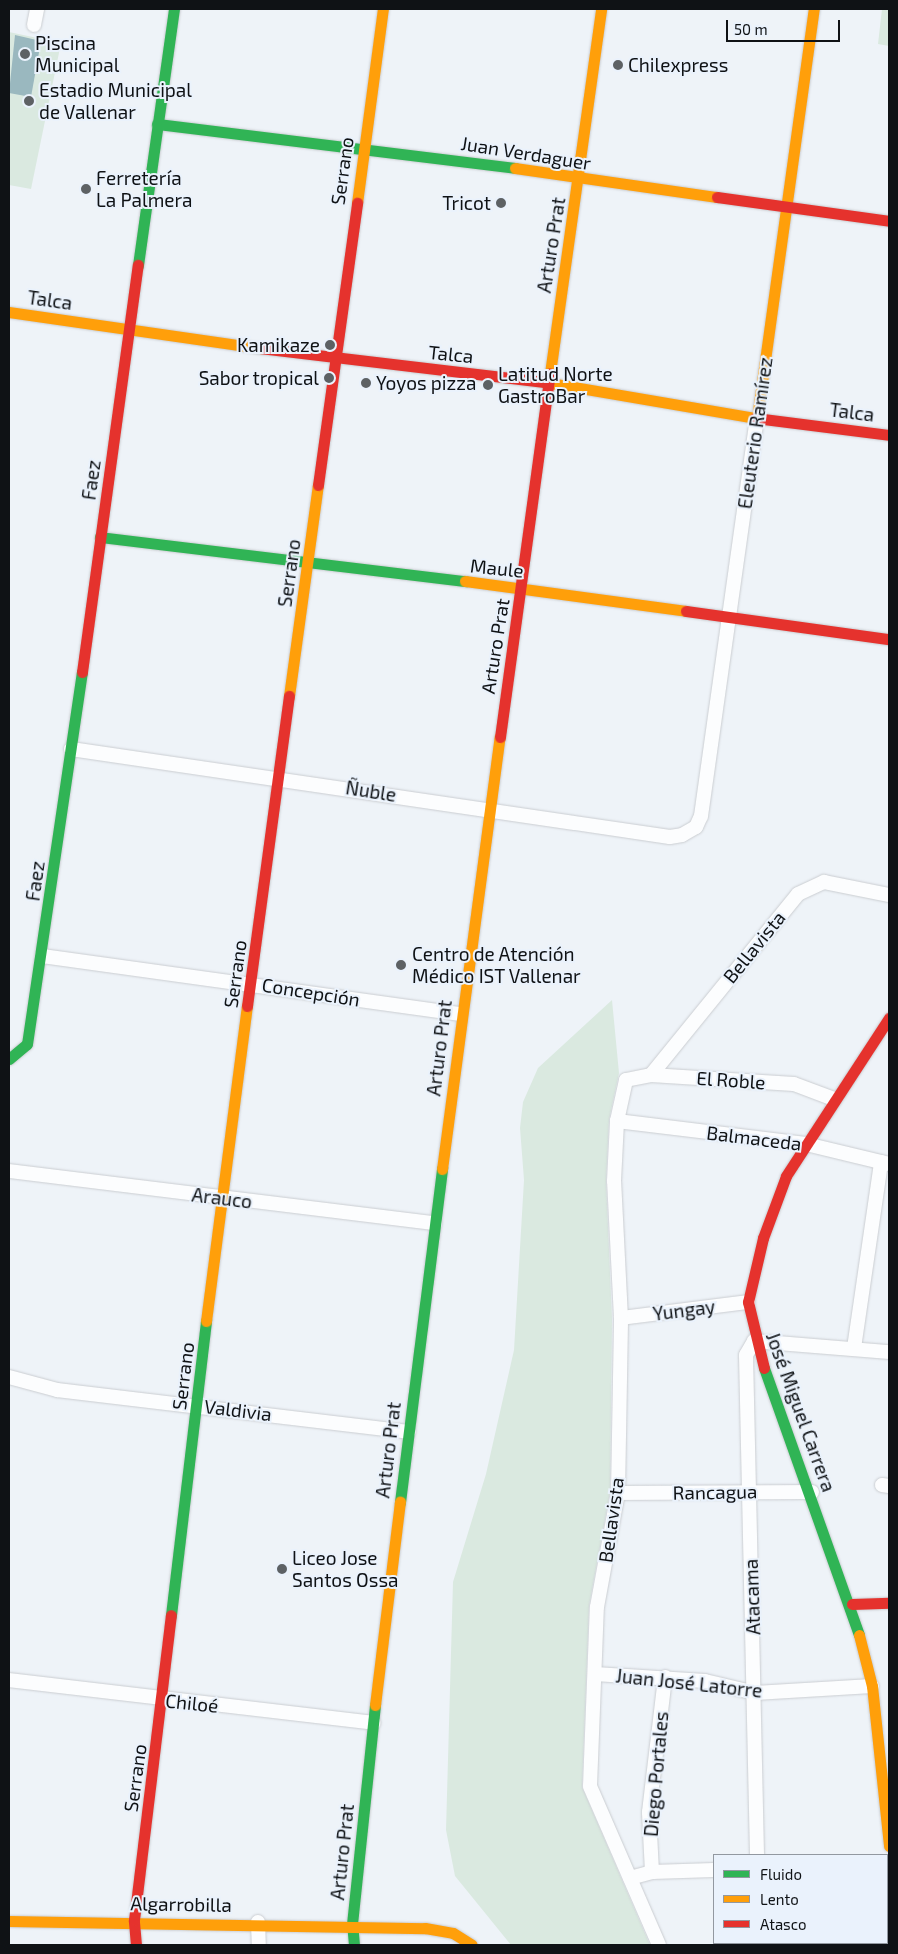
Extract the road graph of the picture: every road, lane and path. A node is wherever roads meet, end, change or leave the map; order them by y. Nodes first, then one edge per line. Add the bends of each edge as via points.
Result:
1 (37, 9) edge
2 (174, 9) edge
3 (383, 9) edge
4 (601, 9) edge
5 (814, 9) edge
6 (34, 25) dead end
7 (157, 124) junction
8 (363, 146) junction
9 (579, 179) junction
10 (787, 206) junction
11 (889, 221) edge
12 (9, 312) edge
13 (129, 329) junction
14 (335, 359) junction
15 (549, 383) junction
16 (758, 418) junction
17 (889, 435) edge
18 (100, 537) junction
19 (308, 565) junction
20 (522, 588) junction
21 (728, 619) junction
22 (889, 639) edge
23 (71, 749) junction
24 (278, 778) junction
25 (488, 809) junction
26 (670, 837) joint
27 (889, 895) edge
28 (42, 956) junction
29 (251, 983) junction
30 (461, 1014) junction
31 (889, 1018) edge
32 (9, 1059) edge
33 (650, 1075) junction
34 (626, 1080) joint
35 (834, 1099) junction
36 (617, 1121) junction
37 (806, 1144) junction
38 (885, 1163) edge
39 (9, 1171) edge
40 (221, 1198) junction
41 (435, 1223) junction
42 (748, 1302) junction
43 (621, 1318) junction
44 (754, 1341) junction
45 (854, 1348) junction
46 (889, 1352) edge
47 (9, 1377) edge
48 (198, 1405) junction
49 (408, 1432) junction
50 (749, 1491) junction
51 (812, 1492) junction
52 (618, 1493) junction
53 (889, 1603) edge
54 (852, 1604) junction
55 (595, 1674) junction
56 (665, 1677) junction
57 (10, 1685) edge
58 (872, 1686) junction
59 (754, 1693) junction
60 (163, 1700) junction
61 (373, 1723) junction
62 (889, 1846) edge
63 (757, 1854) edge
64 (713, 1870) edge
65 (652, 1872) junction
66 (630, 1878) junction
67 (134, 1920) junction
68 (9, 1921) edge
69 (258, 1922) junction
70 (352, 1924) junction
71 (136, 1945) edge
72 (259, 1945) edge
73 (354, 1945) edge
74 (472, 1945) edge
75 (659, 1945) edge

1 - 6 street
2 - 7 main road, Faez
3 - 8 main road, Serrano
4 - 9 main road, Arturo Prat
5 - 10 main road, Eleuterio Ramírez
7 - 8 main road, Juan Verdaguer
7 - 13 main road, Faez
8 - 9 main road, Juan Verdaguer
8 - 14 main road, Serrano
9 - 10 main road, Juan Verdaguer
9 - 15 main road, Arturo Prat
10 - 11 main road, Juan Verdaguer
10 - 16 main road, Eleuterio Ramírez
12 - 13 main road, Talca
13 - 14 main road, Talca
13 - 18 main road, Faez
14 - 15 main road, Talca
14 - 19 main road, Serrano
15 - 16 main road, Talca
15 - 20 main road, Arturo Prat
16 - 17 main road, Talca
16 - 21 street, Eleuterio Ramírez
18 - 19 main road, Maule
18 - 23 main road, Faez
19 - 20 main road, Maule
19 - 24 main road, Serrano
20 - 21 main road, Maule
20 - 25 main road, Arturo Prat
21 - 22 main road, Maule
21 - 26 street, Eleuterio Ramírez via 701,816 696,827
23 - 24 street, Ñuble
23 - 28 main road, Faez
24 - 25 street, Ñuble
24 - 29 main road, Serrano
25 - 26 street, Ñuble
25 - 30 main road, Arturo Prat
27 - 33 street, Bellavista via 824,882 798,894
28 - 29 street, Concepción
28 - 32 main road, Faez via 27,1044
29 - 30 street, Concepción
29 - 40 main road, Serrano
30 - 41 main road, Arturo Prat
31 - 35 main road, José Miguel Carrera
33 - 34 street, El Roble
33 - 35 street, El Roble via 794,1084
34 - 36 street, Bellavista
35 - 37 main road, José Miguel Carrera
36 - 37 street, Balmaceda
36 - 43 street, Bellavista via 614,1180
37 - 38 street, Balmaceda
37 - 42 main road, José Miguel Carrera via 779,1194
38 - 45 street
39 - 40 street, Arauco
40 - 41 street, Arauco
40 - 48 main road, Serrano
41 - 49 main road, Arturo Prat
42 - 43 street, Yungay
42 - 44 main road, José Miguel Carrera
43 - 52 street, Bellavista
44 - 45 street
44 - 50 street, Atacama via 746,1355
44 - 51 main road, José Miguel Carrera
45 - 46 street
47 - 48 street, Valdivia via 57,1390
48 - 49 street, Valdivia
48 - 60 main road, Serrano
49 - 61 main road, Arturo Prat
50 - 51 street, Rancagua
50 - 52 street, Rancagua
50 - 59 street, Atacama
51 - 54 main road, José Miguel Carrera
52 - 55 street, Bellavista via 597,1607
53 - 54 main road
54 - 58 main road, José Miguel Carrera
55 - 56 street, Juan José Latorre
55 - 66 street, Bellavista via 590,1786
56 - 59 street, Juan José Latorre
56 - 65 street, Diego Portales via 649,1812
57 - 60 street, Chiloé
58 - 59 street, Juan José Latorre
58 - 62 main road, José Miguel Carrera
59 - 63 street, Atacama
60 - 61 street, Chiloé
60 - 67 main road, Serrano
61 - 70 main road, Arturo Prat
64 - 65 street
65 - 66 street
66 - 75 street, Bellavista
67 - 68 main road, Algarrobilla
67 - 69 main road, Algarrobilla
67 - 71 main road, Serrano
69 - 70 main road, Algarrobilla
69 - 72 street
70 - 73 main road, Arturo Prat
70 - 74 main road, Algarrobilla via 425,1928 453,1933

